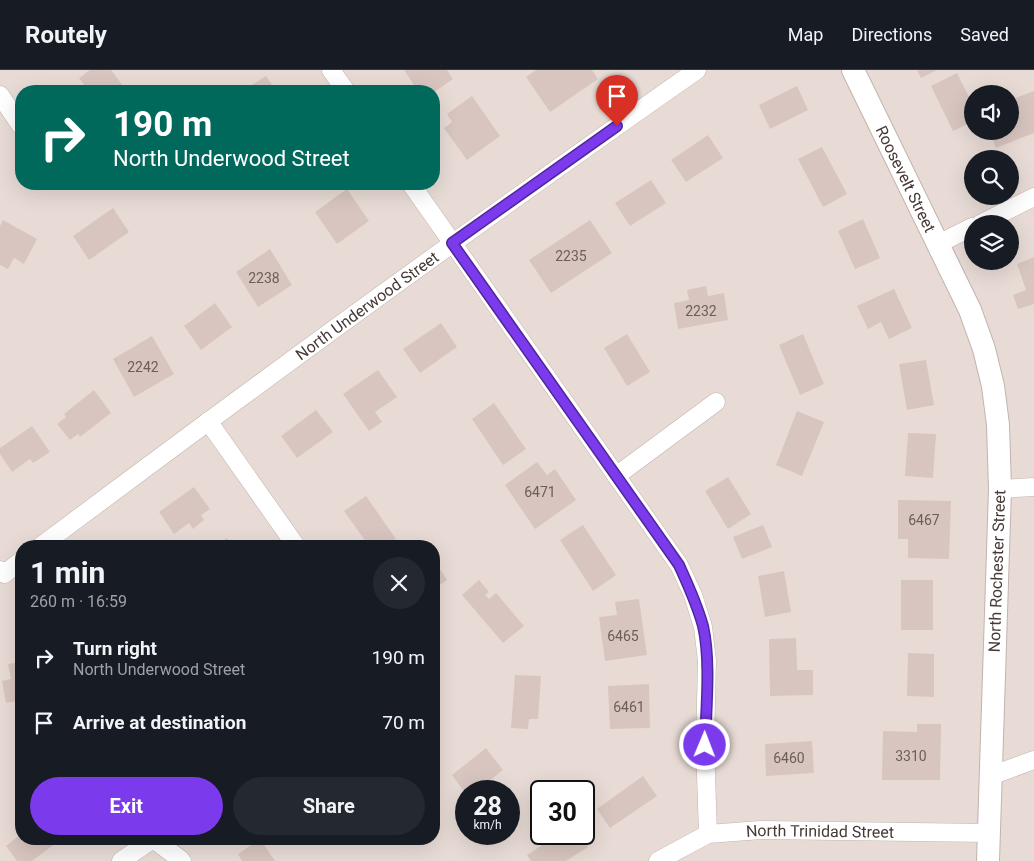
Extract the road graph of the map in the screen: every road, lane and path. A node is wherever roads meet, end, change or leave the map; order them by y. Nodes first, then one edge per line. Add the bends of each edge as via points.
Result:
1 (331, 70) edge
2 (697, 70) edge
3 (853, 70) edge
4 (342, 85) edge
5 (0, 96) edge
6 (15, 117) edge
7 (415, 190) edge
8 (1034, 197) edge
9 (998, 215) edge
10 (964, 231) edge
11 (452, 243) junction
12 (938, 244) junction
13 (959, 287) joint
14 (716, 402) dead end
15 (208, 421) junction
16 (616, 476) junction
17 (1034, 487) edge
18 (1000, 489) junction
19 (48, 540) edge
20 (292, 540) edge
21 (15, 564) edge
22 (2, 572) edge
23 (1034, 760) edge
24 (990, 776) junction
25 (989, 833) junction
26 (708, 834) junction
27 (145, 845) edge
28 (159, 845) edge
29 (121, 861) edge
30 (182, 861) edge
31 (658, 861) edge
32 (988, 861) edge

1 - 4 street
2 - 11 street, North Underwood Street
3 - 12 street, Roosevelt Street
5 - 6 street
7 - 11 street
8 - 9 street
10 - 12 street
11 - 15 street, North Underwood Street
11 - 16 street
12 - 13 street, Roosevelt Street
13 - 18 street, North Rochester Street via 984,349 993,386
14 - 16 street
15 - 19 street, North Underwood Street
15 - 20 street
16 - 26 street via 679,565 703,627 707,661
17 - 18 street
18 - 24 street, North Rochester Street
21 - 22 street
23 - 24 street
24 - 25 street, North Rochester Street
25 - 26 street, North Trinidad Street via 762,830
25 - 32 street, North Rochester Street
26 - 31 street, North Trinidad Street
27 - 29 street
28 - 30 street

